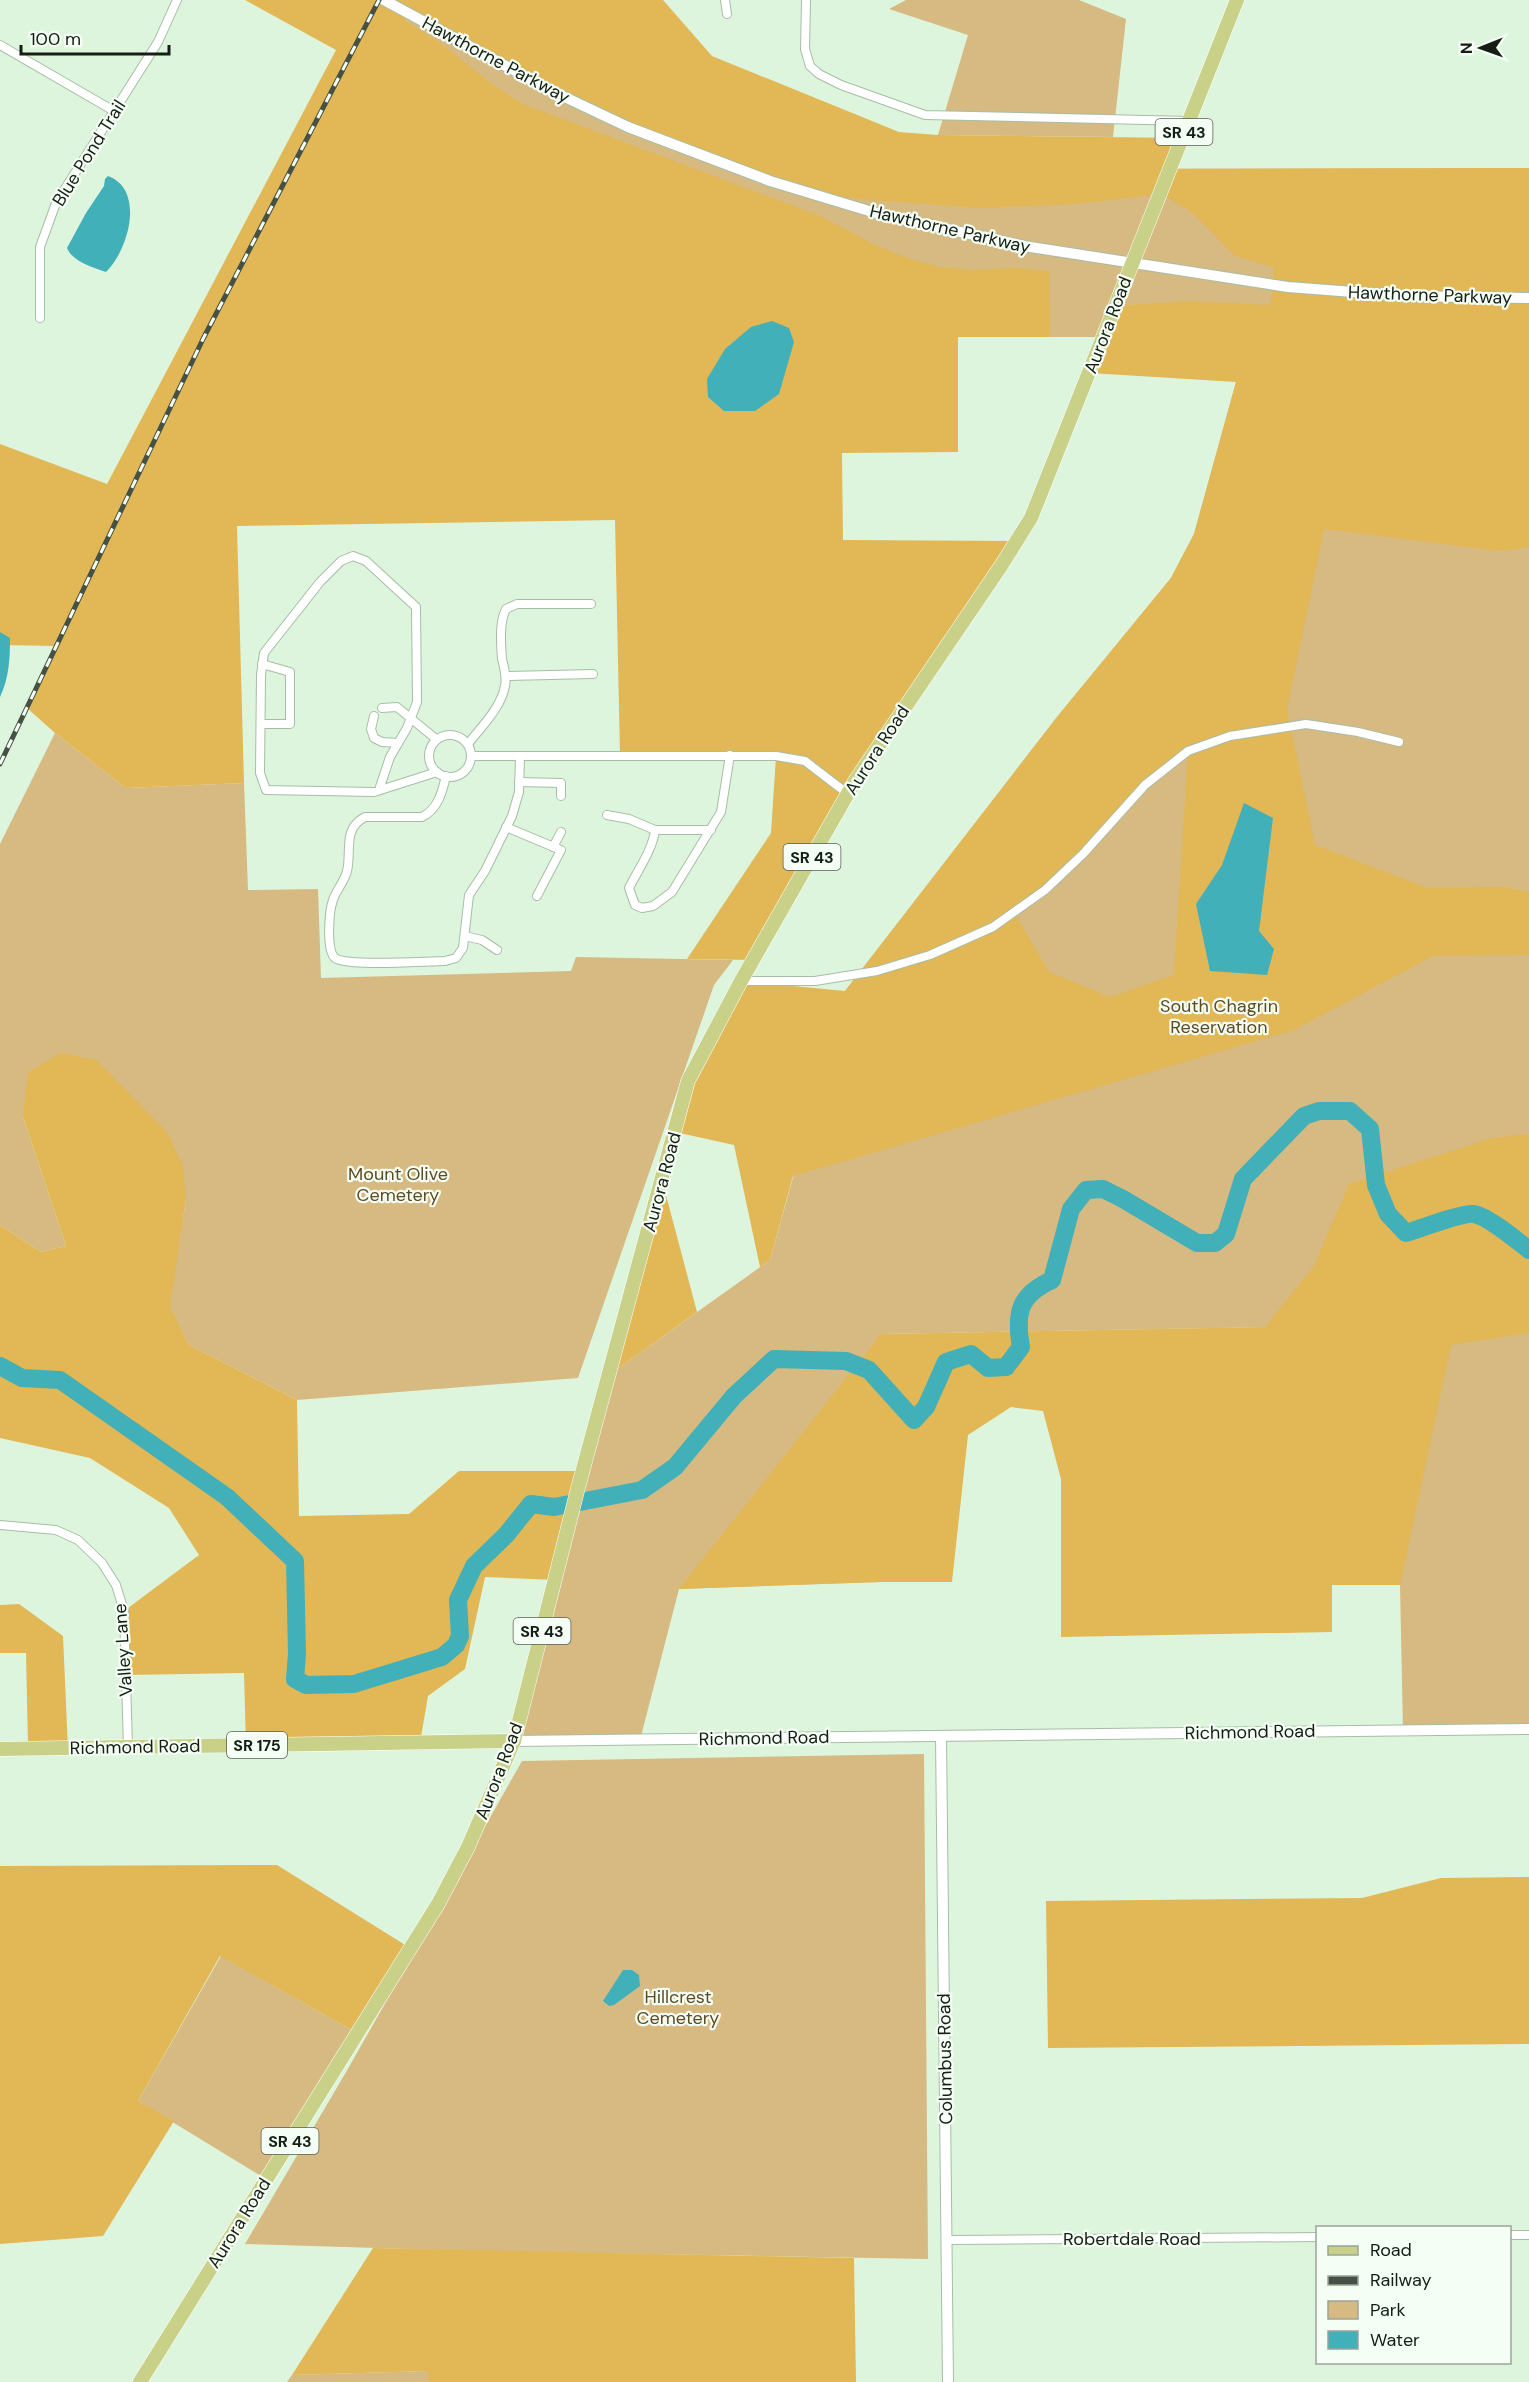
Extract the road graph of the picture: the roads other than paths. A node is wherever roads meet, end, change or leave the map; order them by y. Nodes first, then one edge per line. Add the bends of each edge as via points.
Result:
1 (177, 0) edge
2 (384, 0) edge
3 (724, 0) edge
4 (806, 0) edge
5 (1237, 0) edge
6 (727, 15) dead end
7 (0, 45) edge
8 (114, 111) junction
9 (1189, 121) junction
10 (1132, 263) junction
11 (1529, 298) edge
12 (40, 318) dead end
13 (591, 604) dead end
14 (262, 664) junction
15 (593, 674) dead end
16 (506, 676) junction
17 (382, 708) dead end
18 (374, 716) dead end
19 (411, 717) junction
20 (261, 724) junction
21 (436, 740) junction
22 (1400, 742) dead end
23 (398, 743) junction
24 (468, 744) junction
25 (471, 756) junction
26 (520, 756) junction
27 (730, 756) junction
28 (437, 772) junction
29 (446, 776) junction
30 (519, 782) junction
31 (379, 790) junction
32 (848, 794) junction
33 (561, 796) dead end
34 (607, 815) dead end
35 (506, 827) junction
36 (655, 830) junction
37 (711, 830) junction
38 (561, 832) dead end
39 (553, 847) junction
40 (537, 896) dead end
41 (465, 936) junction
42 (497, 950) dead end
43 (741, 981) junction
44 (0, 1526) edge
45 (1529, 1729) edge
46 (941, 1736) junction
47 (514, 1741) junction
48 (128, 1748) junction
49 (0, 1749) edge
50 (1511, 2235) edge
51 (1529, 2235) edge
52 (1316, 2237) edge
53 (947, 2240) junction
54 (140, 2382) edge
55 (948, 2382) edge

1 - 8 street, Blue Pond Trail via 158,42
2 - 10 street, Hawthorne Parkway via 588,109 770,182 943,230
3 - 6 street
4 - 9 street via 805,49 810,66 842,85 925,115
5 - 9 main road, Aurora Road / SR 43
7 - 8 street
8 - 12 street, Blue Pond Trail via 56,203 40,247
9 - 10 main road, Aurora Road / SR 43
10 - 11 street, Hawthorne Parkway via 1288,287 1405,296
10 - 32 main road, Aurora Road / SR 43 via 1031,518
13 - 16 street via 517,604 506,609 502,661
14 - 19 street via 264,653 305,600 341,561 353,556 366,561 416,607 417,702
14 - 20 street
14 - 20 street via 290,672 290,724
15 - 16 street
16 - 24 street via 499,703
17 - 19 street via 397,707
18 - 23 street via 374,738
19 - 21 street
19 - 23 street
20 - 31 street via 260,773 267,790
21 - 24 street via 453,735
21 - 28 street via 429,756
22 - 43 street via 1306,724 1230,736 1188,751 1145,785 1045,890 993,927 930,956 877,972 814,981
23 - 31 street
24 - 25 street
25 - 26 street
25 - 29 street via 463,772
26 - 27 street
26 - 30 street
27 - 32 street via 776,756 805,761
27 - 37 street via 721,812
28 - 29 street
28 - 31 street
29 - 41 street via 429,814 365,817 353,827 348,871 329,915 330,952 350,963 445,961 460,953
30 - 33 street via 561,783
30 - 35 street
32 - 43 main road, Aurora Road / SR 43
34 - 36 street
35 - 39 street
35 - 41 street via 469,896
36 - 37 street
36 - 37 street via 651,847 629,888 635,905 642,908 658,905 672,892
38 - 39 street
39 - 40 street via 561,850
41 - 42 street via 482,940
43 - 47 main road, Aurora Road / SR 43 via 688,1081
44 - 48 street, Valley Lane via 56,1530 78,1540 102,1563 117,1585 124,1611
45 - 46 street, Richmond Road
46 - 47 street, Richmond Road
46 - 53 street, Columbus Road
47 - 48 main road, Richmond Road / SR 175
47 - 54 main road, Aurora Road / SR 43 via 468,1848 438,1904
48 - 49 main road, Richmond Road / SR 175
50 - 51 street
52 - 53 street, Robertdale Road
53 - 55 street, Columbus Road

